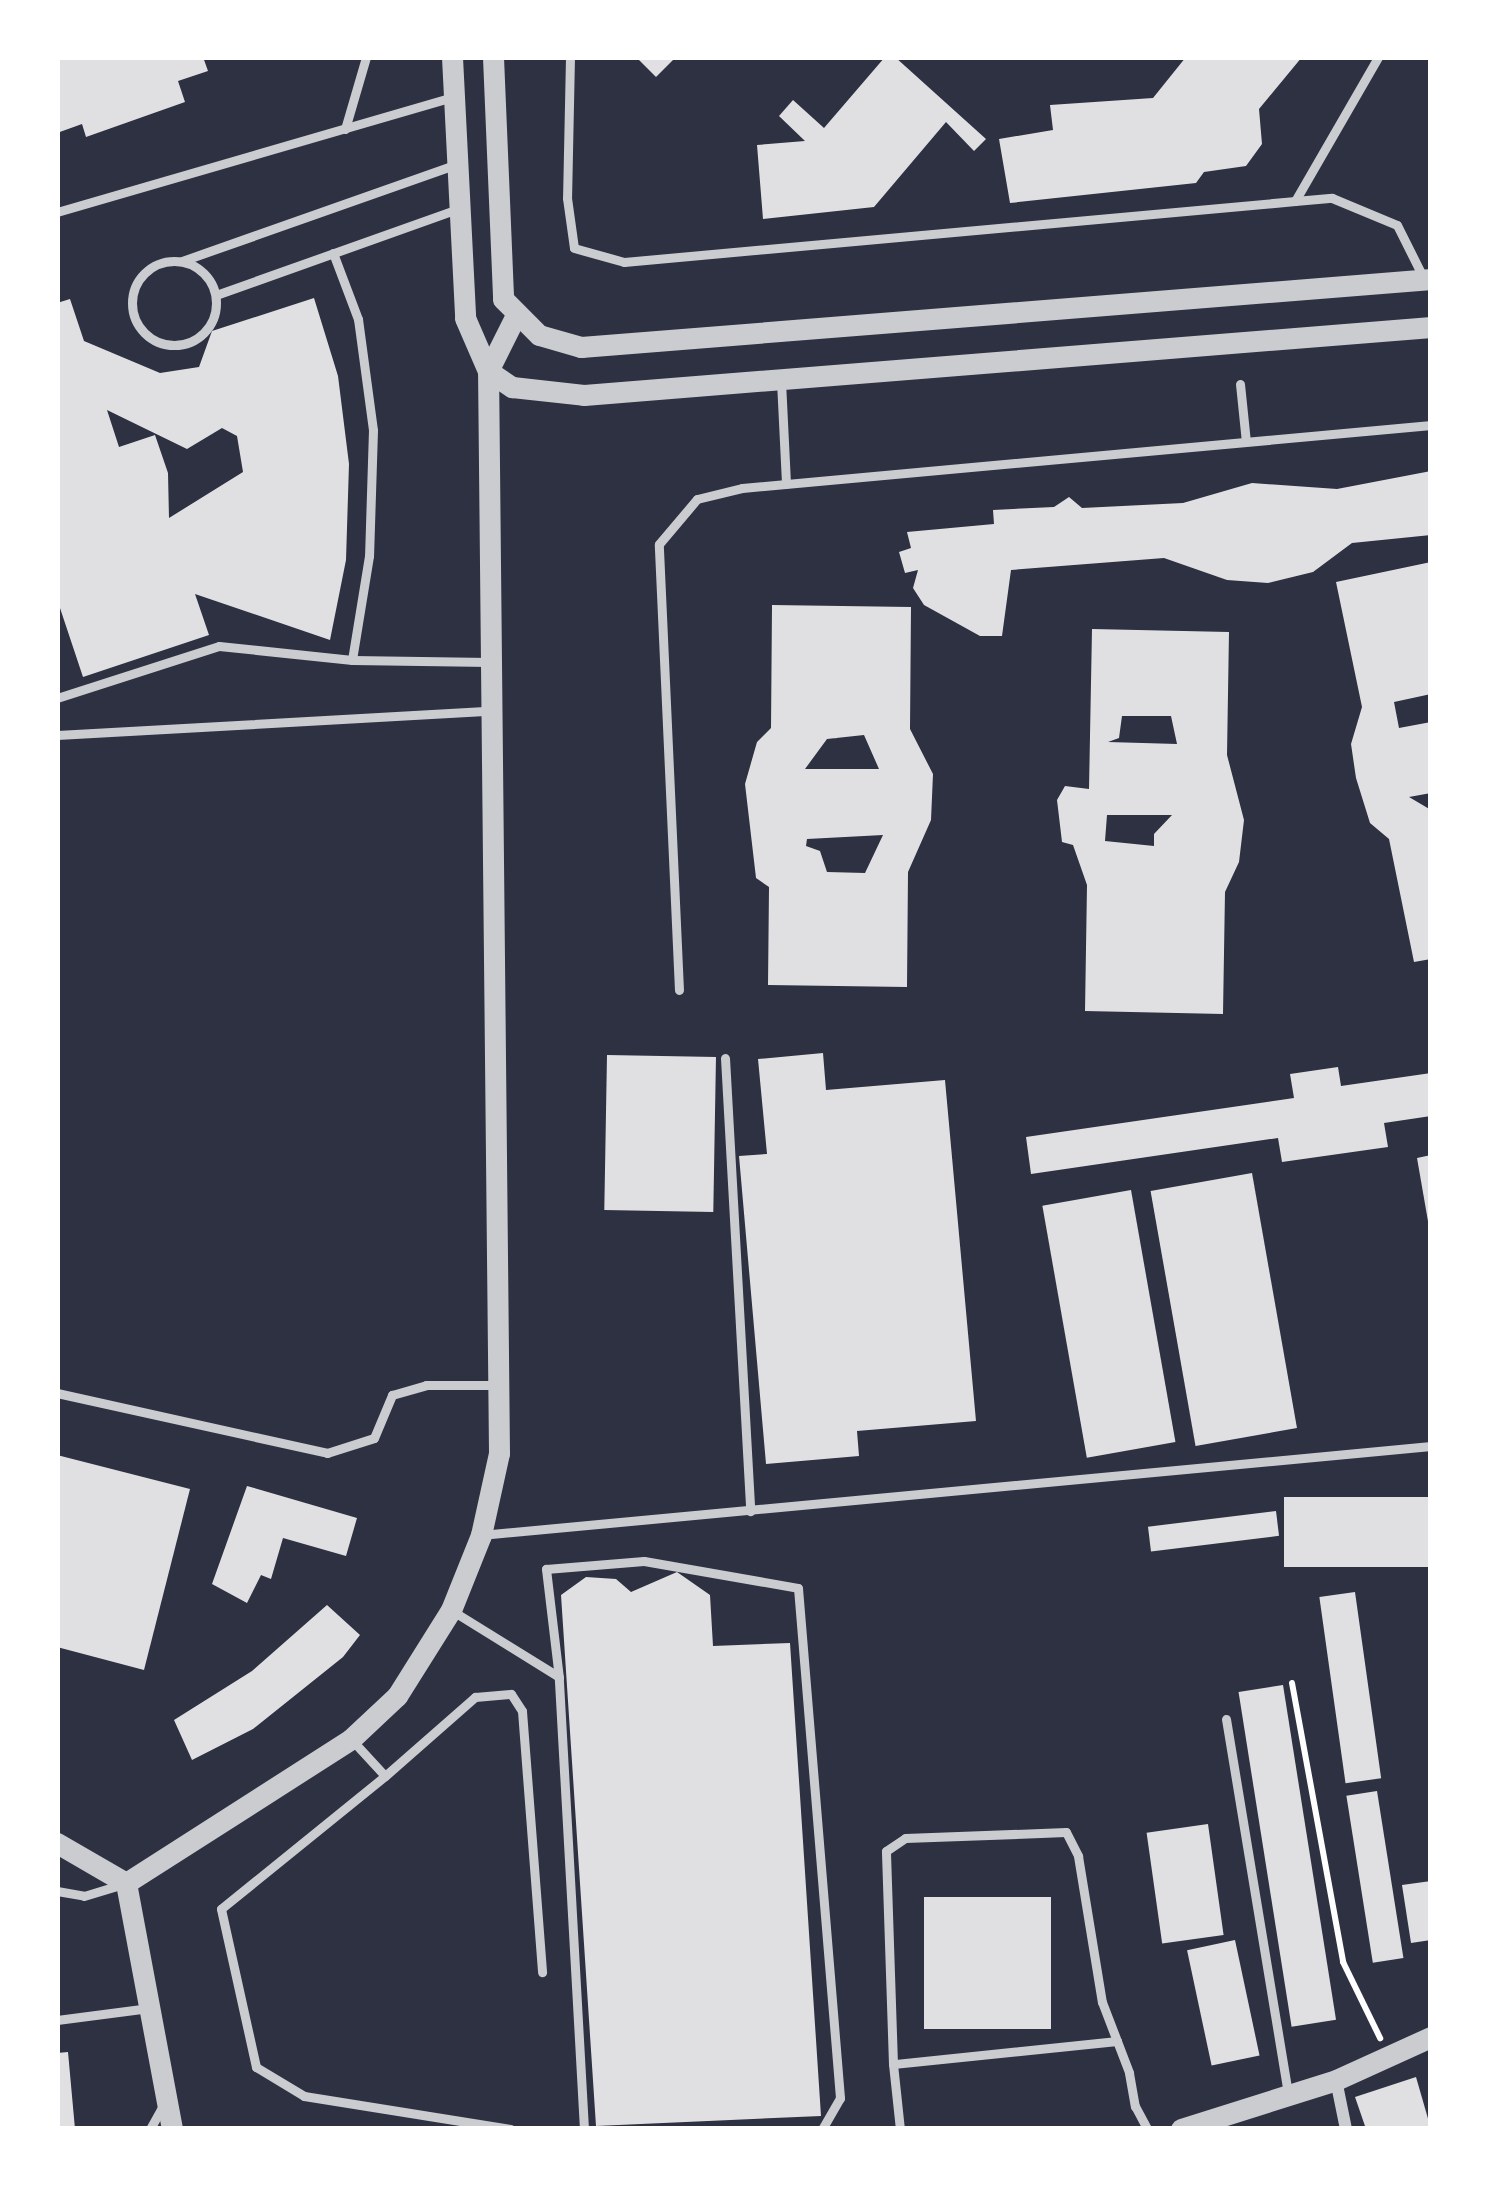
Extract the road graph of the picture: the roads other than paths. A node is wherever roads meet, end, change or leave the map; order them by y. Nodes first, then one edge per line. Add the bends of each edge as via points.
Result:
1 (366, 57) edge
2 (452, 57) edge
3 (493, 57) edge
4 (570, 57) edge
5 (1378, 57) edge
6 (454, 97) junction
7 (344, 129) junction
8 (455, 164) junction
9 (1294, 201) junction
10 (457, 209) junction
11 (57, 212) edge
12 (333, 253) junction
13 (182, 261) junction
14 (1428, 279) edge
15 (217, 295) junction
16 (516, 315) junction
17 (1431, 327) edge
18 (488, 370) junction
19 (781, 379) junction
20 (1240, 384) dead end
21 (1431, 425) edge
22 (1246, 442) junction
23 (786, 484) junction
24 (352, 660) junction
25 (489, 662) junction
26 (57, 698) edge
27 (489, 711) junction
28 (57, 735) edge
29 (679, 990) dead end
30 (724, 1058) dead end
31 (497, 1384) junction
32 (57, 1393) edge
33 (1431, 1446) edge
34 (750, 1511) junction
35 (481, 1535) junction
36 (452, 1610) junction
37 (560, 1678) junction
38 (1226, 1720) dead end
39 (351, 1739) junction
40 (385, 1776) junction
41 (57, 1843) edge
42 (127, 1883) junction
43 (57, 1891) edge
44 (542, 1972) dead end
45 (149, 2008) junction
46 (57, 2020) edge
47 (1431, 2037) edge
48 (1117, 2041) junction
49 (893, 2064) junction
50 (1336, 2080) junction
51 (1288, 2095) junction
52 (166, 2099) junction
53 (1228, 2122) edge
54 (510, 2128) edge
55 (150, 2129) edge
56 (172, 2129) edge
57 (584, 2129) edge
58 (822, 2129) edge
59 (900, 2129) edge
60 (1147, 2129) edge
61 (1181, 2129) edge
62 (1346, 2129) edge

1 - 7 lane
2 - 6 street
3 - 16 street via 503,299
4 - 9 lane via 574,248 624,262
5 - 9 lane
6 - 7 lane
6 - 8 street
7 - 11 lane
8 - 10 street
8 - 13 lane
9 - 14 lane via 1332,198 1397,225
10 - 12 lane
10 - 18 street via 465,318
12 - 15 lane
12 - 24 lane via 358,319 373,430 369,556
13 - 15 lane via 209,278
13 - 15 lane via 165,261 139,280 132,310 148,337 177,346 194,341 208,329
14 - 16 street via 581,347 538,335
16 - 18 street
17 - 19 street
18 - 19 street via 512,387 584,395
18 - 25 street
19 - 23 lane
20 - 22 lane
21 - 22 lane
22 - 23 lane
23 - 29 lane via 697,499 659,544
24 - 25 lane
24 - 26 lane via 219,646
25 - 27 street
27 - 28 lane
27 - 31 street
30 - 34 lane
31 - 32 lane via 392,1394 374,1438 327,1453
31 - 35 street via 499,1453
33 - 34 lane
34 - 35 lane
35 - 36 street
36 - 37 lane
36 - 39 street via 397,1696
37 - 57 lane
37 - 58 lane via 546,1569 644,1561 798,1588 840,2098
38 - 51 lane
39 - 40 lane
39 - 42 street
40 - 44 lane via 475,1697 512,1694 522,1711
40 - 54 lane via 221,1909 256,2067 304,2096
41 - 42 street
42 - 43 lane via 85,1895
42 - 45 street
45 - 46 lane
45 - 52 street
47 - 50 street
48 - 49 lane
48 - 49 lane via 1066,1832 905,1838 886,1851 882,1912
48 - 60 lane
49 - 59 lane
50 - 51 street
50 - 62 street
51 - 53 street
52 - 55 lane
52 - 56 street
53 - 61 street

